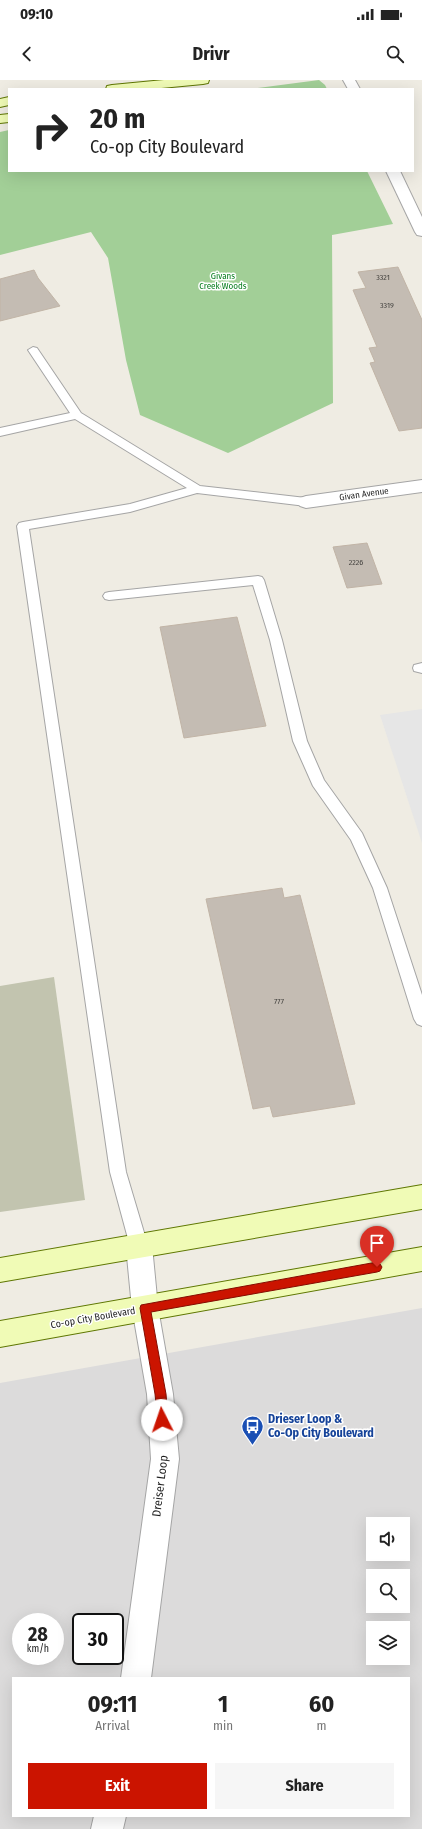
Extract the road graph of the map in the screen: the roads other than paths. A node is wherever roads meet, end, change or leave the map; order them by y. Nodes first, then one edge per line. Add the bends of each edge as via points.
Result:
1 (203, 80) edge
2 (151, 86) junction
3 (125, 88) edge
4 (142, 88) edge
5 (394, 172) edge
6 (422, 232) edge
7 (33, 350) dead end
8 (77, 415) junction
9 (0, 432) edge
10 (422, 486) edge
11 (197, 489) junction
12 (306, 502) joint
13 (109, 596) dead end
14 (422, 1019) edge
15 (422, 1197) edge
16 (139, 1246) junction
17 (422, 1259) edge
18 (0, 1270) edge
19 (145, 1308) junction
20 (0, 1334) edge
21 (136, 1677) edge
22 (110, 1817) edge
23 (107, 1829) edge

1 - 2 main road
2 - 3 main road
2 - 4 main road
5 - 6 street
7 - 8 lane
8 - 9 lane
8 - 11 lane
10 - 12 street, Givan Avenue
11 - 12 lane
11 - 16 lane via 130,508 23,526 118,1172
13 - 14 lane via 258,580 276,640 300,741 318,782 357,837 380,888
15 - 16 main road
16 - 18 main road
16 - 19 street, Dreiser Loop
17 - 19 main road, Co-op City Boulevard
19 - 20 main road, Co-op City Boulevard
19 - 21 street, Dreiser Loop via 160,1394 165,1459
22 - 23 street

